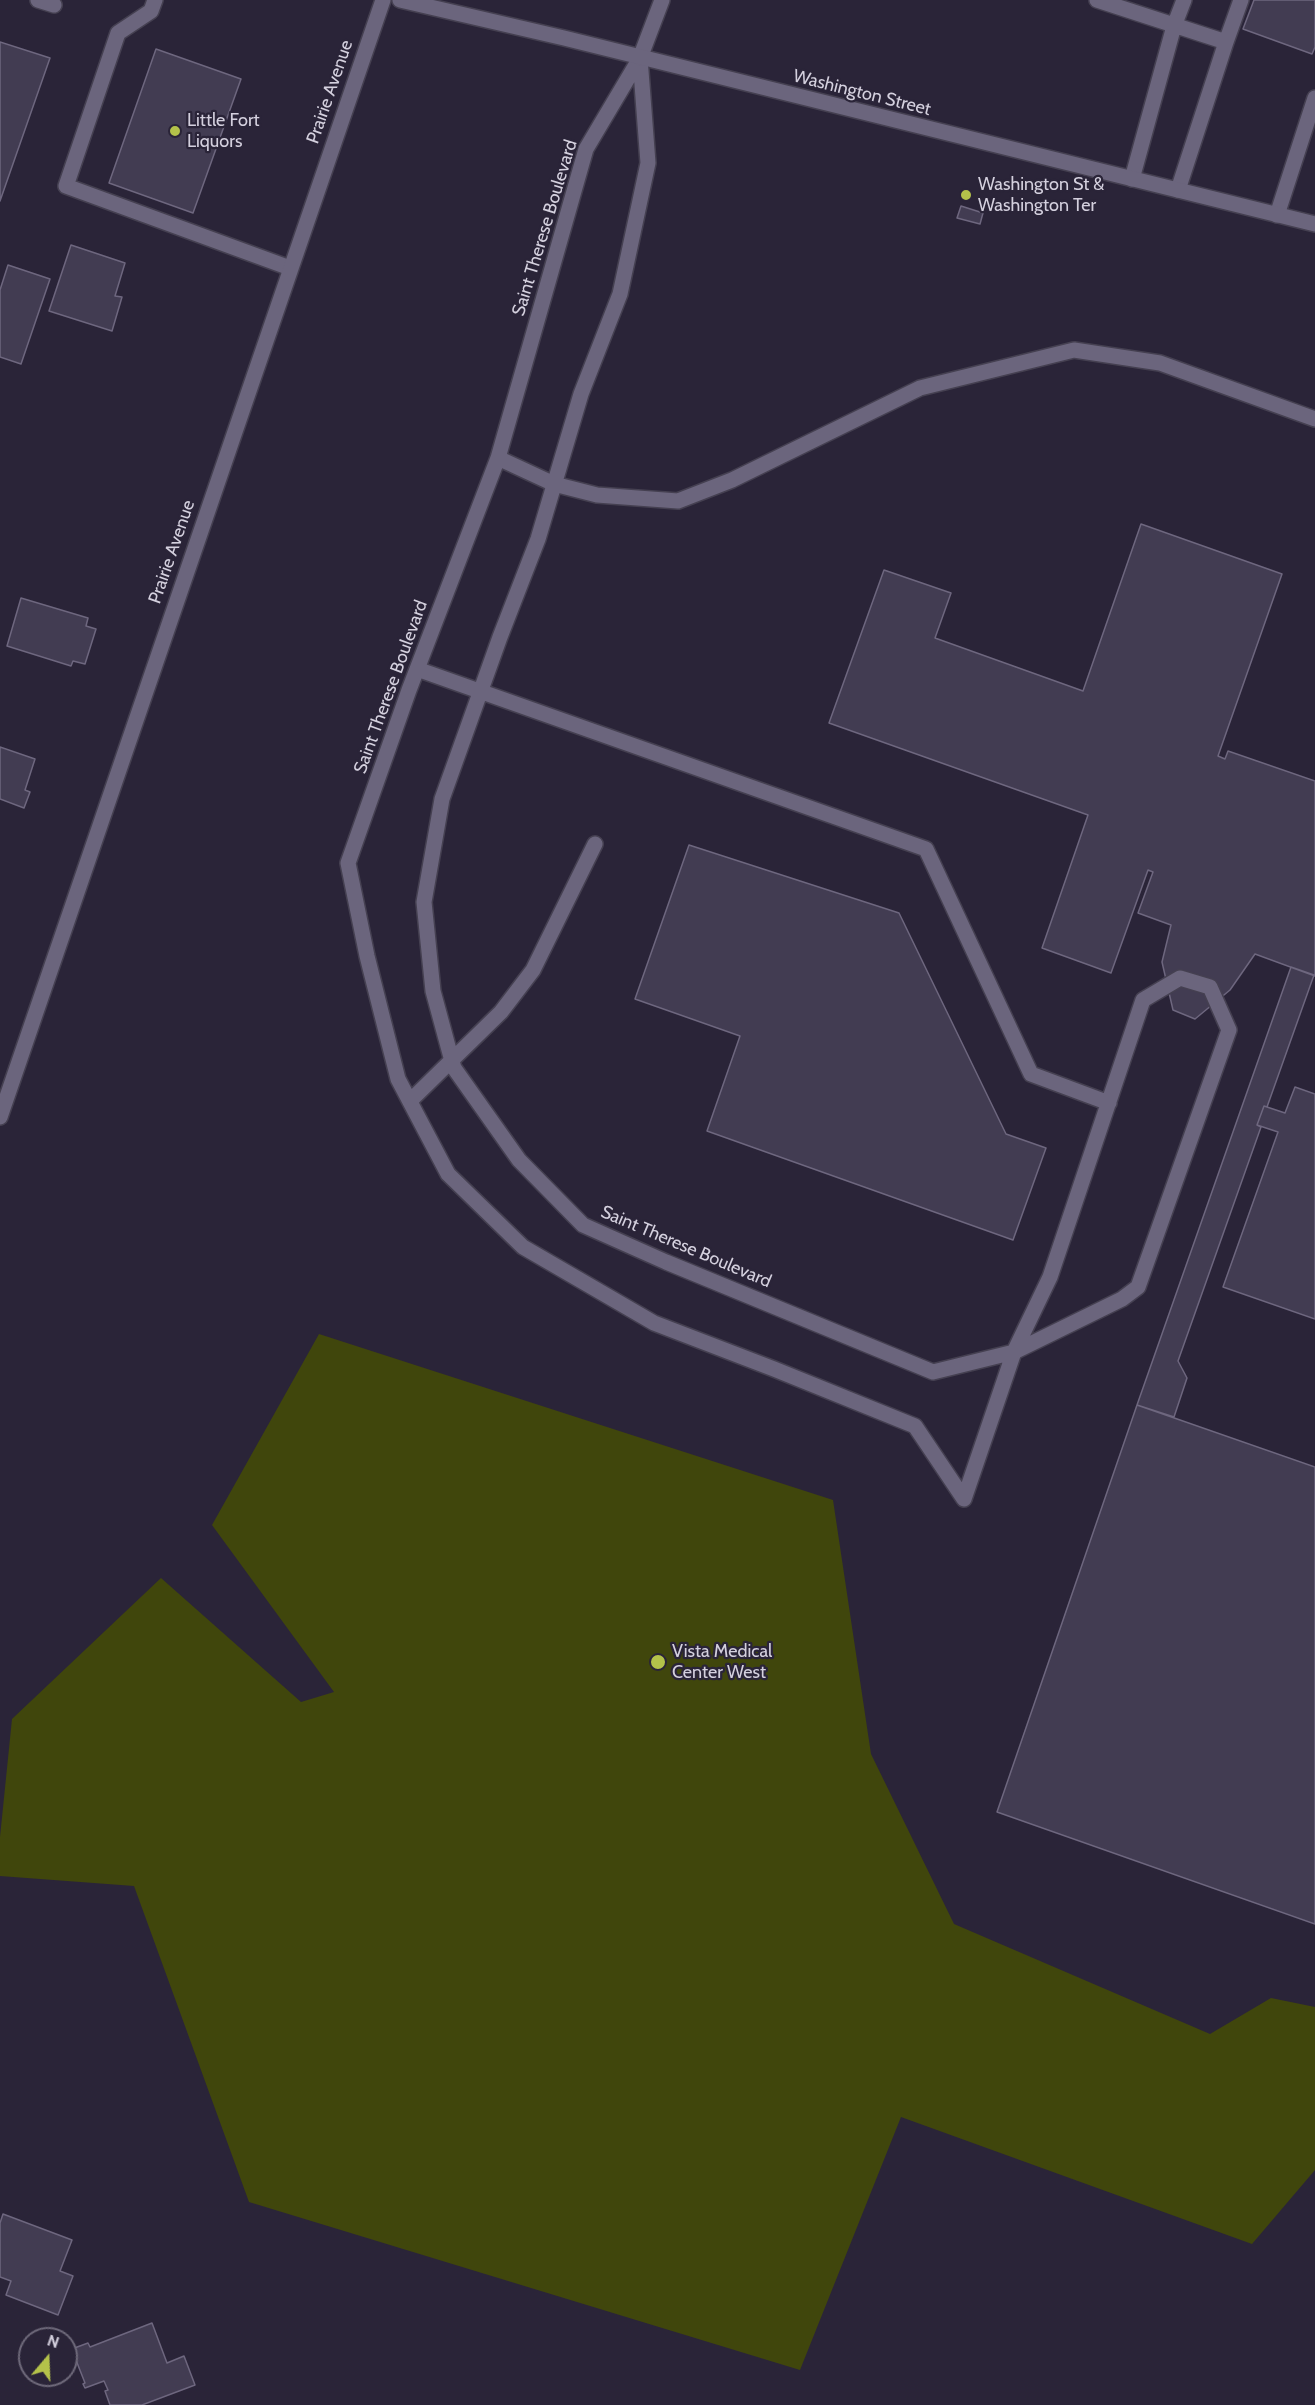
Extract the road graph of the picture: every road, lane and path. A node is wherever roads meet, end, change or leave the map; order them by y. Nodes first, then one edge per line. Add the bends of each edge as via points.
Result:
1 (38, 0) edge
2 (155, 0) edge
3 (383, 0) edge
4 (400, 0) edge
5 (662, 0) edge
6 (1097, 0) edge
7 (1184, 0) edge
8 (1241, 0) edge
9 (54, 5) dead end
10 (1174, 26) junction
11 (1226, 42) junction
12 (640, 58) junction
13 (1315, 98) edge
14 (1132, 179) junction
15 (1178, 190) junction
16 (1277, 215) junction
17 (1315, 224) edge
18 (290, 268) junction
19 (1315, 418) edge
20 (498, 458) junction
21 (554, 484) junction
22 (417, 669) junction
23 (480, 692) junction
24 (595, 844) dead end
25 (452, 1061) junction
26 (410, 1101) junction
27 (1108, 1103) junction
28 (0, 1117) edge
29 (1014, 1352) junction

1 - 9 street
2 - 18 street via 152,11 118,33 66,186
3 - 18 street, Prairie Avenue
4 - 12 street, Washington Street
5 - 12 street
6 - 10 street
7 - 10 street
8 - 11 street
10 - 11 street
10 - 14 street
11 - 15 street
12 - 14 street, Washington Street
12 - 20 street, Saint Therese Boulevard via 586,149
12 - 21 street, Saint Therese Boulevard via 648,162 620,294 581,394
13 - 16 street
14 - 15 street, Washington Street
15 - 16 street, Washington Street
16 - 17 street, Washington Street
18 - 28 street, Prairie Avenue
19 - 21 street via 1160,363 1074,350 920,388 732,480 678,501 597,495
20 - 21 street
20 - 22 street, Saint Therese Boulevard
21 - 23 street, Saint Therese Boulevard via 538,539
22 - 23 street
22 - 26 street, Saint Therese Boulevard via 348,863 392,1057
23 - 25 street, Saint Therese Boulevard via 442,799 424,902 433,991
23 - 27 street via 926,849 1031,1074
24 - 25 street via 533,970 501,1012
25 - 26 street
25 - 29 street, Saint Therese Boulevard via 519,1160 583,1225 933,1372
26 - 29 street, Saint Therese Boulevard via 448,1174 523,1247 654,1323 915,1426 963,1499
27 - 29 street, Saint Therese Boulevard via 1050,1277
27 - 29 street, Saint Therese Boulevard via 1143,1000 1180,978 1210,987 1229,1030 1138,1287 1122,1299

